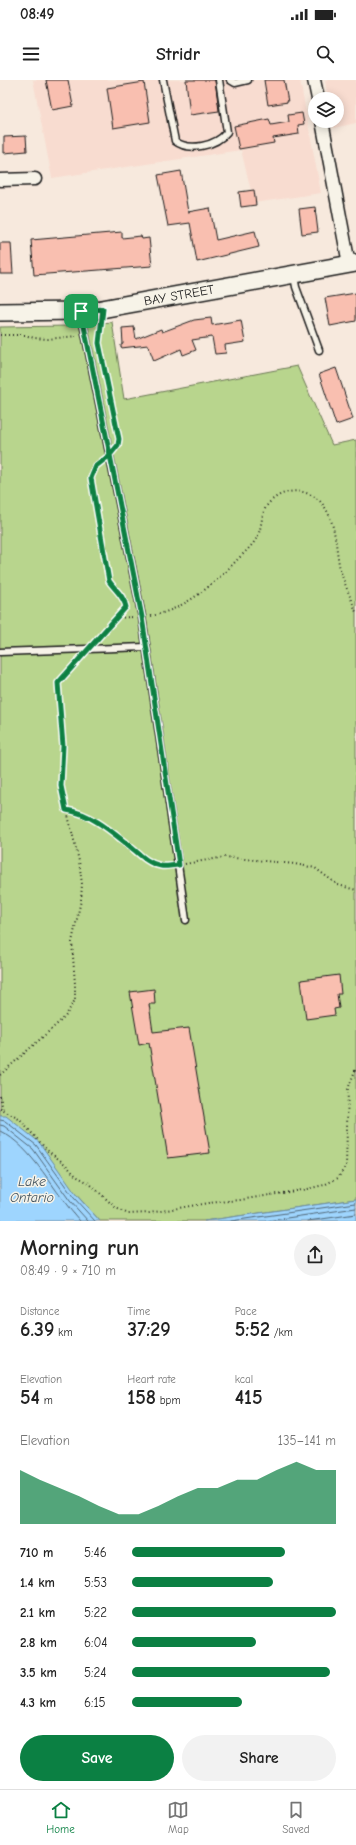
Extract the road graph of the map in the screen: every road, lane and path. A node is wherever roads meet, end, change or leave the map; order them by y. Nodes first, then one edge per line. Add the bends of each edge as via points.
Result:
1 (163, 80) edge
2 (219, 80) edge
3 (230, 80) edge
4 (248, 80) edge
5 (314, 80) edge
6 (317, 92) edge
7 (324, 128) edge
8 (35, 179) dead end
9 (0, 180) edge
10 (353, 263) edge
11 (294, 274) junction
12 (103, 309) junction
13 (81, 311) junction
14 (0, 312) edge
15 (99, 333) junction
16 (84, 335) junction
17 (0, 336) edge
18 (319, 350) dead end
19 (110, 455) junction
20 (356, 612) edge
21 (142, 617) junction
22 (115, 618) junction
23 (146, 647) junction
24 (89, 648) junction
25 (0, 652) edge
26 (66, 810) junction
27 (179, 865) junction
28 (356, 890) edge
29 (186, 920) dead end
30 (356, 1068) edge
31 (0, 1075) edge
32 (0, 1096) edge
33 (1, 1109) edge

1 - 2 lane via 175,141 188,147 216,142 227,132
3 - 4 lane via 235,83
5 - 6 street
7 - 10 street
8 - 9 street
10 - 11 street, BAY STREET
11 - 12 street, BAY STREET
11 - 18 lane via 296,287
12 - 13 street, BAY STREET
12 - 15 path via 102,328
13 - 14 street, BAY STREET
13 - 16 lane
15 - 16 path
15 - 19 path via 119,439 118,445
16 - 17 path via 48,339 25,335
16 - 19 lane
19 - 21 lane
19 - 22 path via 96,466 91,478 109,581 124,598 126,607
20 - 21 path via 341,572 328,513 323,504 309,493 294,490 278,496 268,505 262,516 258,537 215,583 164,613
21 - 22 path
21 - 23 lane
22 - 24 path
23 - 24 lane
23 - 27 lane
24 - 25 lane
24 - 26 path via 58,683 63,746 61,786
26 - 27 path via 80,813 107,828 148,862 160,866
26 - 31 path via 82,884 72,942 75,1000 65,1017
27 - 28 path via 225,857 296,864 315,868 338,885
27 - 29 lane
30 - 33 path via 348,1089 346,1166 338,1178 307,1189 240,1200 208,1202 149,1213 128,1214 116,1208 48,1151 19,1119
32 - 33 path

